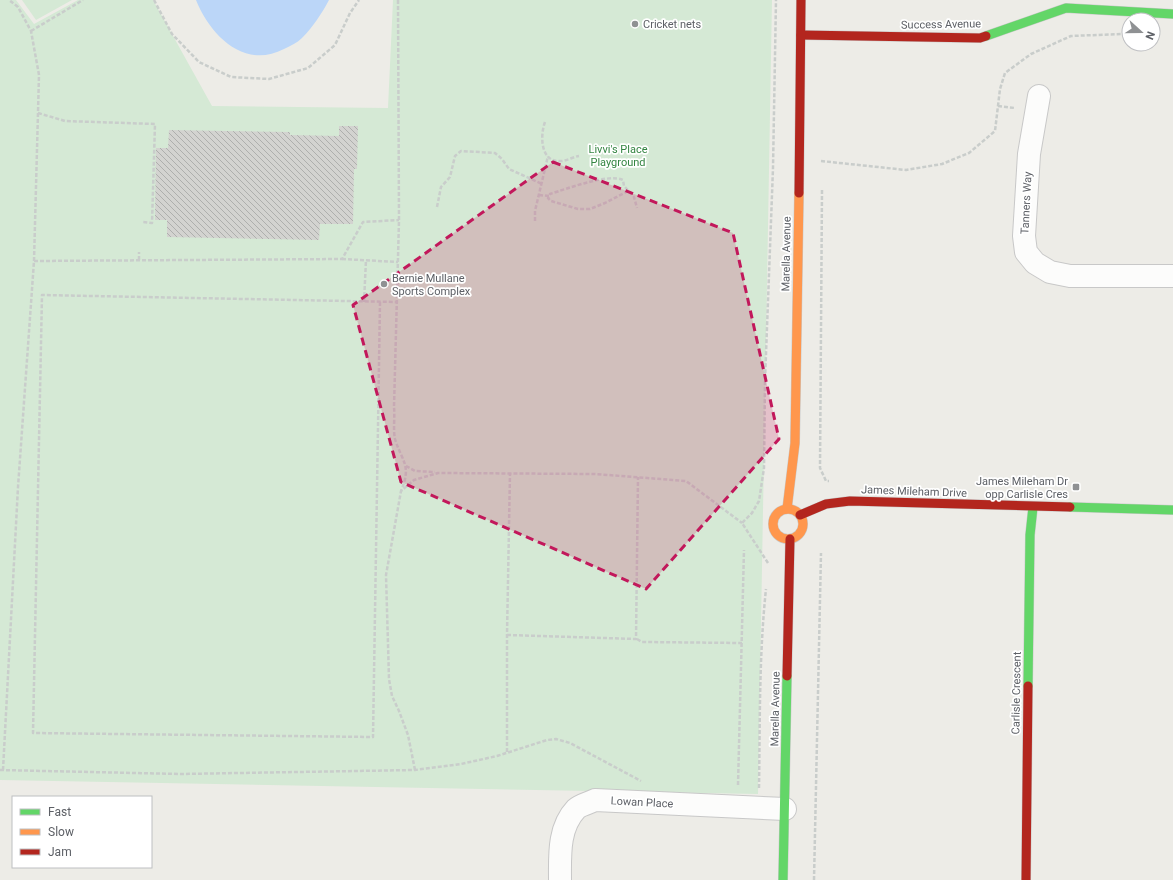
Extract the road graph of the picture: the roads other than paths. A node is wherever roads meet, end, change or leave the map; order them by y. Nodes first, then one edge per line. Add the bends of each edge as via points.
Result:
1 (801, 0) edge
2 (1173, 14) edge
3 (801, 35) junction
4 (1039, 96) dead end
5 (1173, 276) edge
6 (1033, 507) junction
7 (788, 509) junction
8 (1173, 510) edge
9 (800, 515) junction
10 (790, 539) junction
11 (785, 809) junction
12 (560, 880) edge
13 (783, 880) edge
14 (1026, 880) edge

1 - 3 street, Marella Avenue
2 - 3 street, Success Avenue via 1066,8 980,38
3 - 7 street, Marella Avenue via 795,443
4 - 5 street, Tanners Way via 1028,154 1024,236 1026,252 1035,263 1050,272 1070,276
6 - 8 street, James Mileham Drive
6 - 9 street, James Mileham Drive via 850,502 826,504
6 - 14 street, Carlisle Crescent via 1030,535
7 - 9 street via 795,510
7 - 10 street via 776,514 772,525 777,535
9 - 10 street via 802,530
10 - 11 street, Marella Avenue
11 - 12 street, Lowan Place via 595,800 576,808 565,824 560,850
11 - 13 street, Marella Avenue

